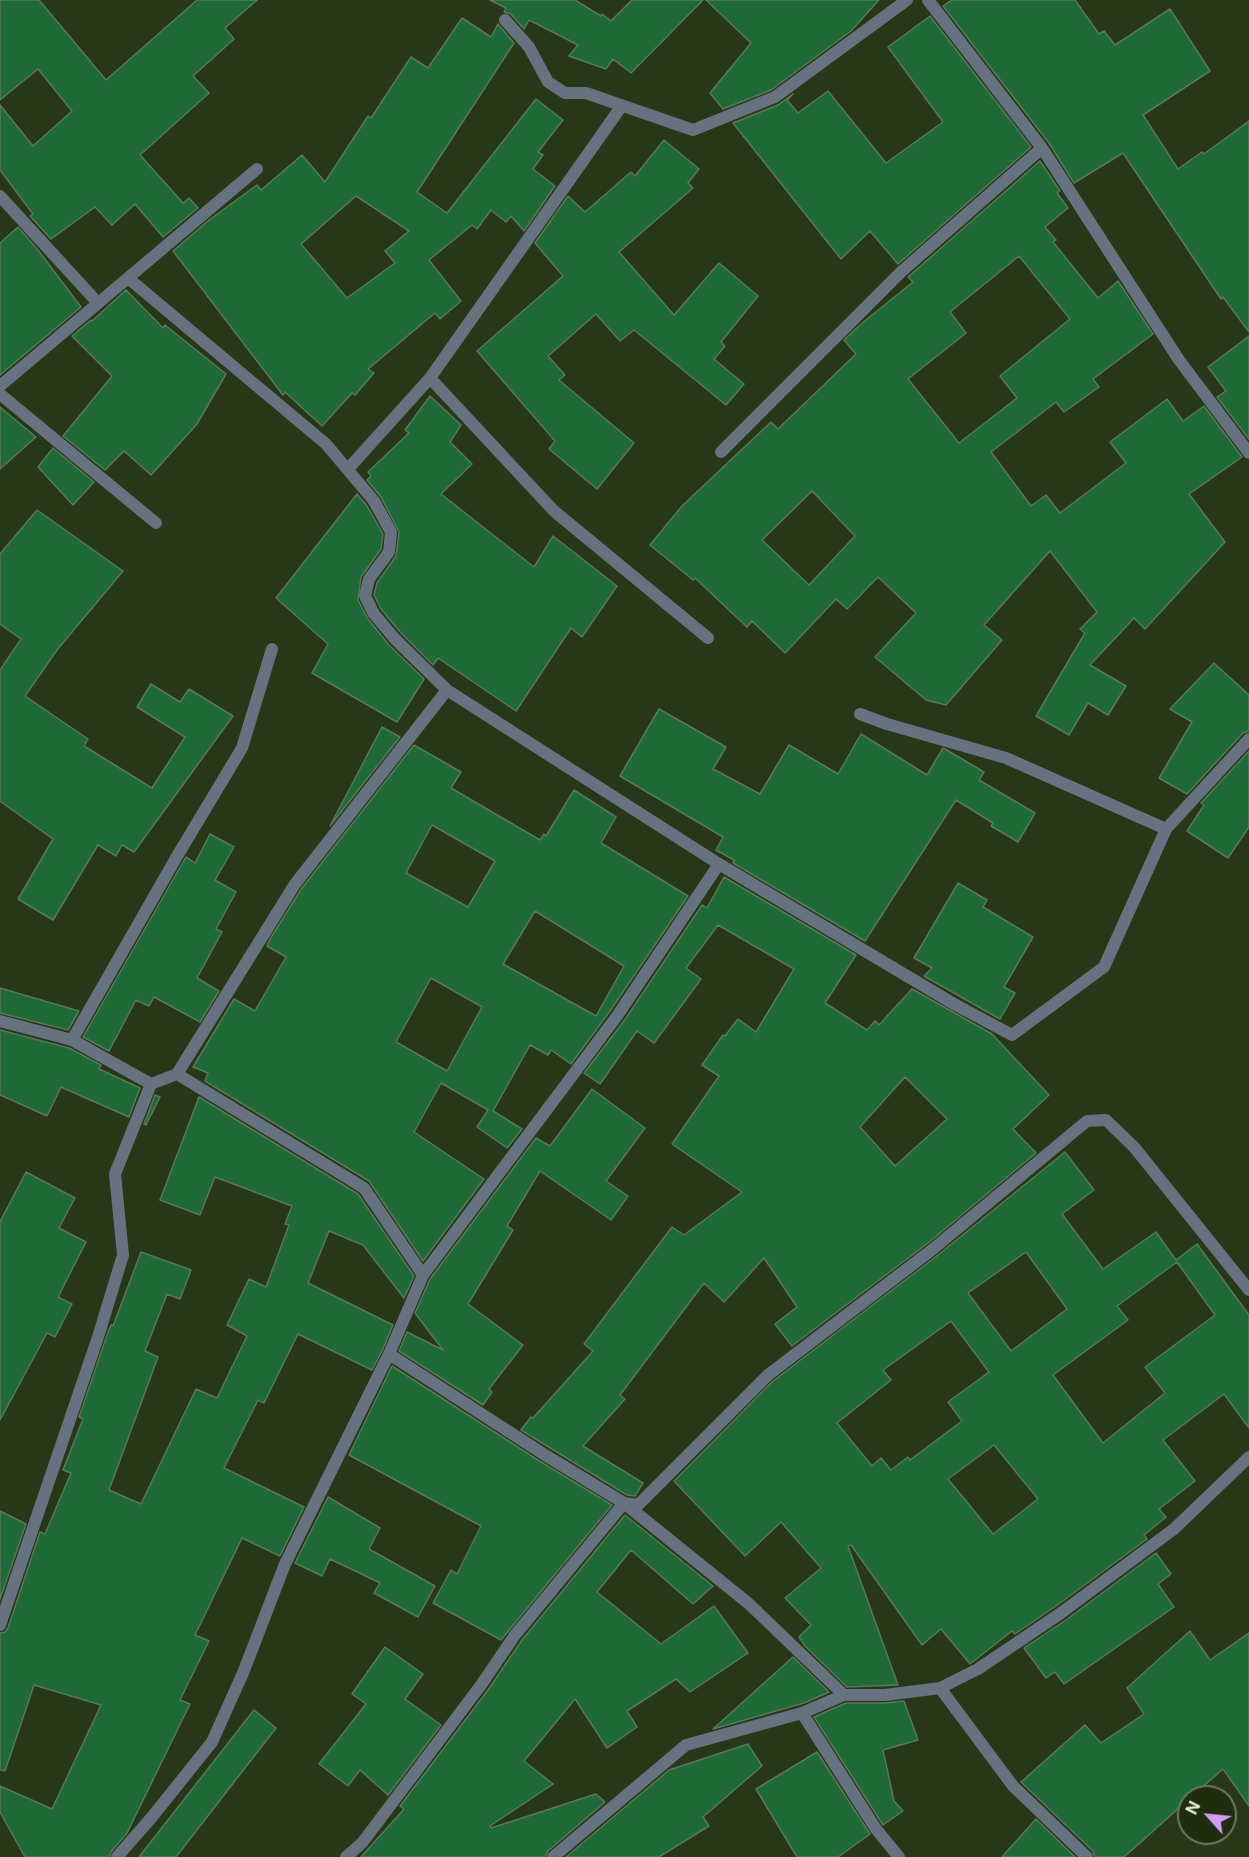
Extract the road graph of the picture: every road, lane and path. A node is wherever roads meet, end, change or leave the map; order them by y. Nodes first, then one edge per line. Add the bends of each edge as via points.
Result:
1 (907, 0) edge
2 (928, 0) edge
3 (505, 20) dead end
4 (621, 107) junction
5 (1042, 148) junction
6 (258, 169) dead end
7 (0, 196) edge
8 (128, 278) junction
9 (98, 303) junction
10 (430, 378) junction
11 (0, 386) edge
12 (0, 394) edge
13 (721, 453) dead end
14 (1249, 453) edge
15 (348, 469) junction
16 (156, 523) dead end
17 (708, 638) dead end
18 (272, 649) dead end
19 (447, 690) junction
20 (860, 714) dead end
21 (1249, 739) edge
22 (1166, 829) junction
23 (719, 864) junction
24 (0, 1021) edge
25 (72, 1040) junction
26 (177, 1074) junction
27 (151, 1084) junction
28 (423, 1275) junction
29 (1249, 1290) edge
30 (389, 1354) junction
31 (1249, 1457) edge
32 (624, 1503) junction
33 (1, 1621) edge
34 (940, 1688) junction
35 (844, 1695) junction
36 (802, 1713) junction
37 (117, 1857) edge
38 (346, 1857) edge
39 (553, 1857) edge
40 (899, 1857) edge
41 (1087, 1857) edge

1 - 4 street via 775,97 693,130
2 - 5 street
3 - 4 street via 529,47 548,82 565,93 586,93
4 - 10 street
5 - 13 street via 901,272
5 - 14 street via 1179,360
6 - 8 street
7 - 9 street
8 - 9 street
8 - 15 street via 326,444
9 - 11 street
10 - 15 street
10 - 17 street via 554,511
12 - 16 street
15 - 19 street via 374,501 391,532 389,552 369,579 365,597 395,639
18 - 25 street via 242,748
19 - 23 street
19 - 26 street via 295,884
20 - 22 street via 1006,758
21 - 22 street
22 - 23 street via 1104,967 1012,1035
23 - 28 street via 617,1016
24 - 25 street
25 - 27 street
26 - 27 street
26 - 28 street via 364,1188
27 - 33 street via 114,1174 123,1255
28 - 30 street
29 - 32 street via 1134,1147 1106,1120 1087,1121 933,1250 768,1375 638,1505
30 - 32 street
30 - 37 street via 285,1564 212,1742
31 - 34 street via 1164,1536 978,1670
32 - 35 street via 748,1603
32 - 38 street via 515,1635 362,1843
34 - 35 street
34 - 41 street via 1013,1786
35 - 36 street
36 - 39 street via 686,1746
36 - 40 street via 876,1829

